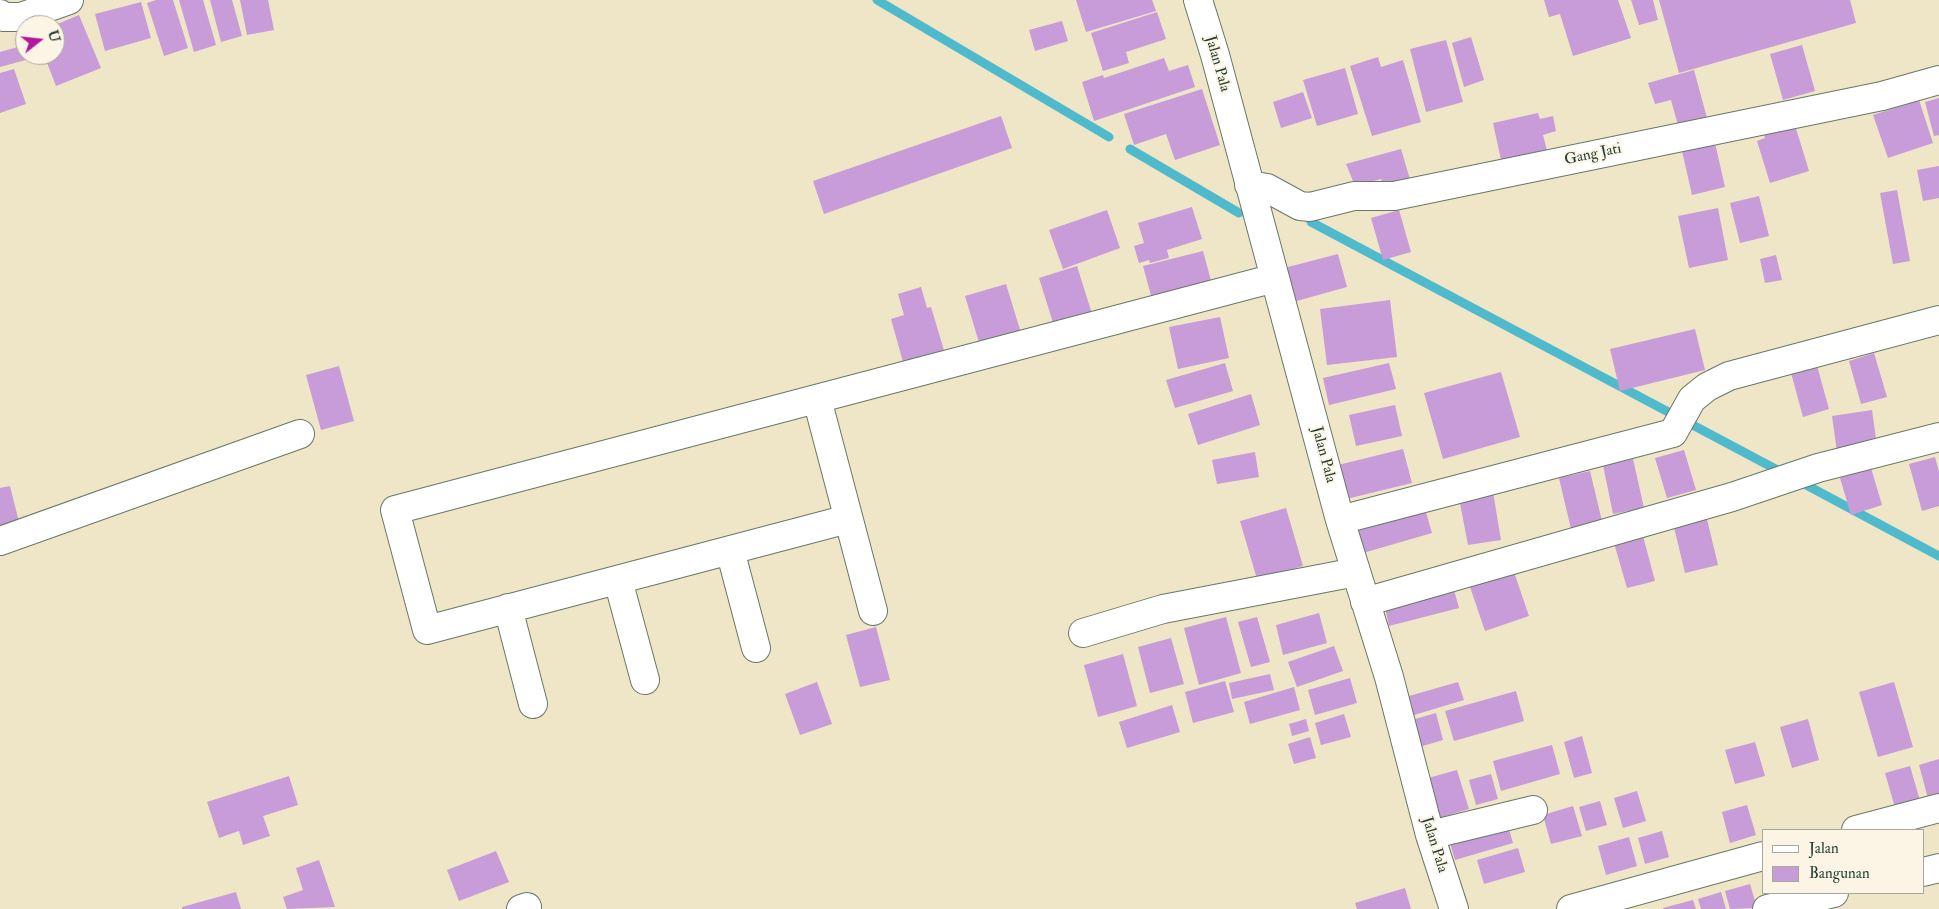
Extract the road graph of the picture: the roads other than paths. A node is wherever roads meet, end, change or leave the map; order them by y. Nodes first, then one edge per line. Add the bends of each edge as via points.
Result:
1 (69, 0) edge
2 (1198, 0) edge
3 (0, 14) edge
4 (1939, 80) edge
5 (1250, 185) junction
6 (1275, 278) junction
7 (1939, 320) edge
8 (816, 399) junction
9 (300, 434) dead end
10 (1939, 437) edge
11 (848, 519) junction
12 (1340, 520) junction
13 (0, 541) edge
14 (730, 550) junction
15 (1356, 572) junction
16 (618, 580) junction
17 (1365, 602) junction
18 (508, 608) junction
19 (873, 611) dead end
20 (1083, 633) dead end
21 (756, 648) dead end
22 (645, 680) dead end
23 (533, 704) dead end
24 (1939, 808) edge
25 (1534, 810) dead end
26 (1860, 829) edge
27 (1430, 835) junction
28 (1762, 856) edge
29 (1939, 868) edge
30 (1924, 872) edge
31 (1830, 894) edge
32 (1454, 909) edge
33 (1571, 909) edge
34 (1766, 909) edge

1 - 3 street via 22,17
2 - 5 street, Jalan Pala
4 - 5 street, Gang Jati via 1882,96 1394,196 1354,196 1310,207 1300,206 1267,188
5 - 6 street, Jalan Pala
6 - 8 street
6 - 12 street, Jalan Pala
7 - 12 street via 1729,376 1692,399 1673,432
8 - 11 street
8 - 18 street via 395,510 427,630
9 - 13 street
10 - 17 street via 1818,468 1732,497
11 - 14 street
11 - 19 street
12 - 15 street, Jalan Pala
14 - 16 street
14 - 21 street
15 - 17 street, Jalan Pala
15 - 20 street via 1163,610
16 - 18 street
16 - 22 street
17 - 27 street, Jalan Pala via 1389,677
18 - 23 street
24 - 26 street
25 - 27 street
27 - 32 street, Jalan Pala
28 - 33 street
29 - 30 street
31 - 34 street

